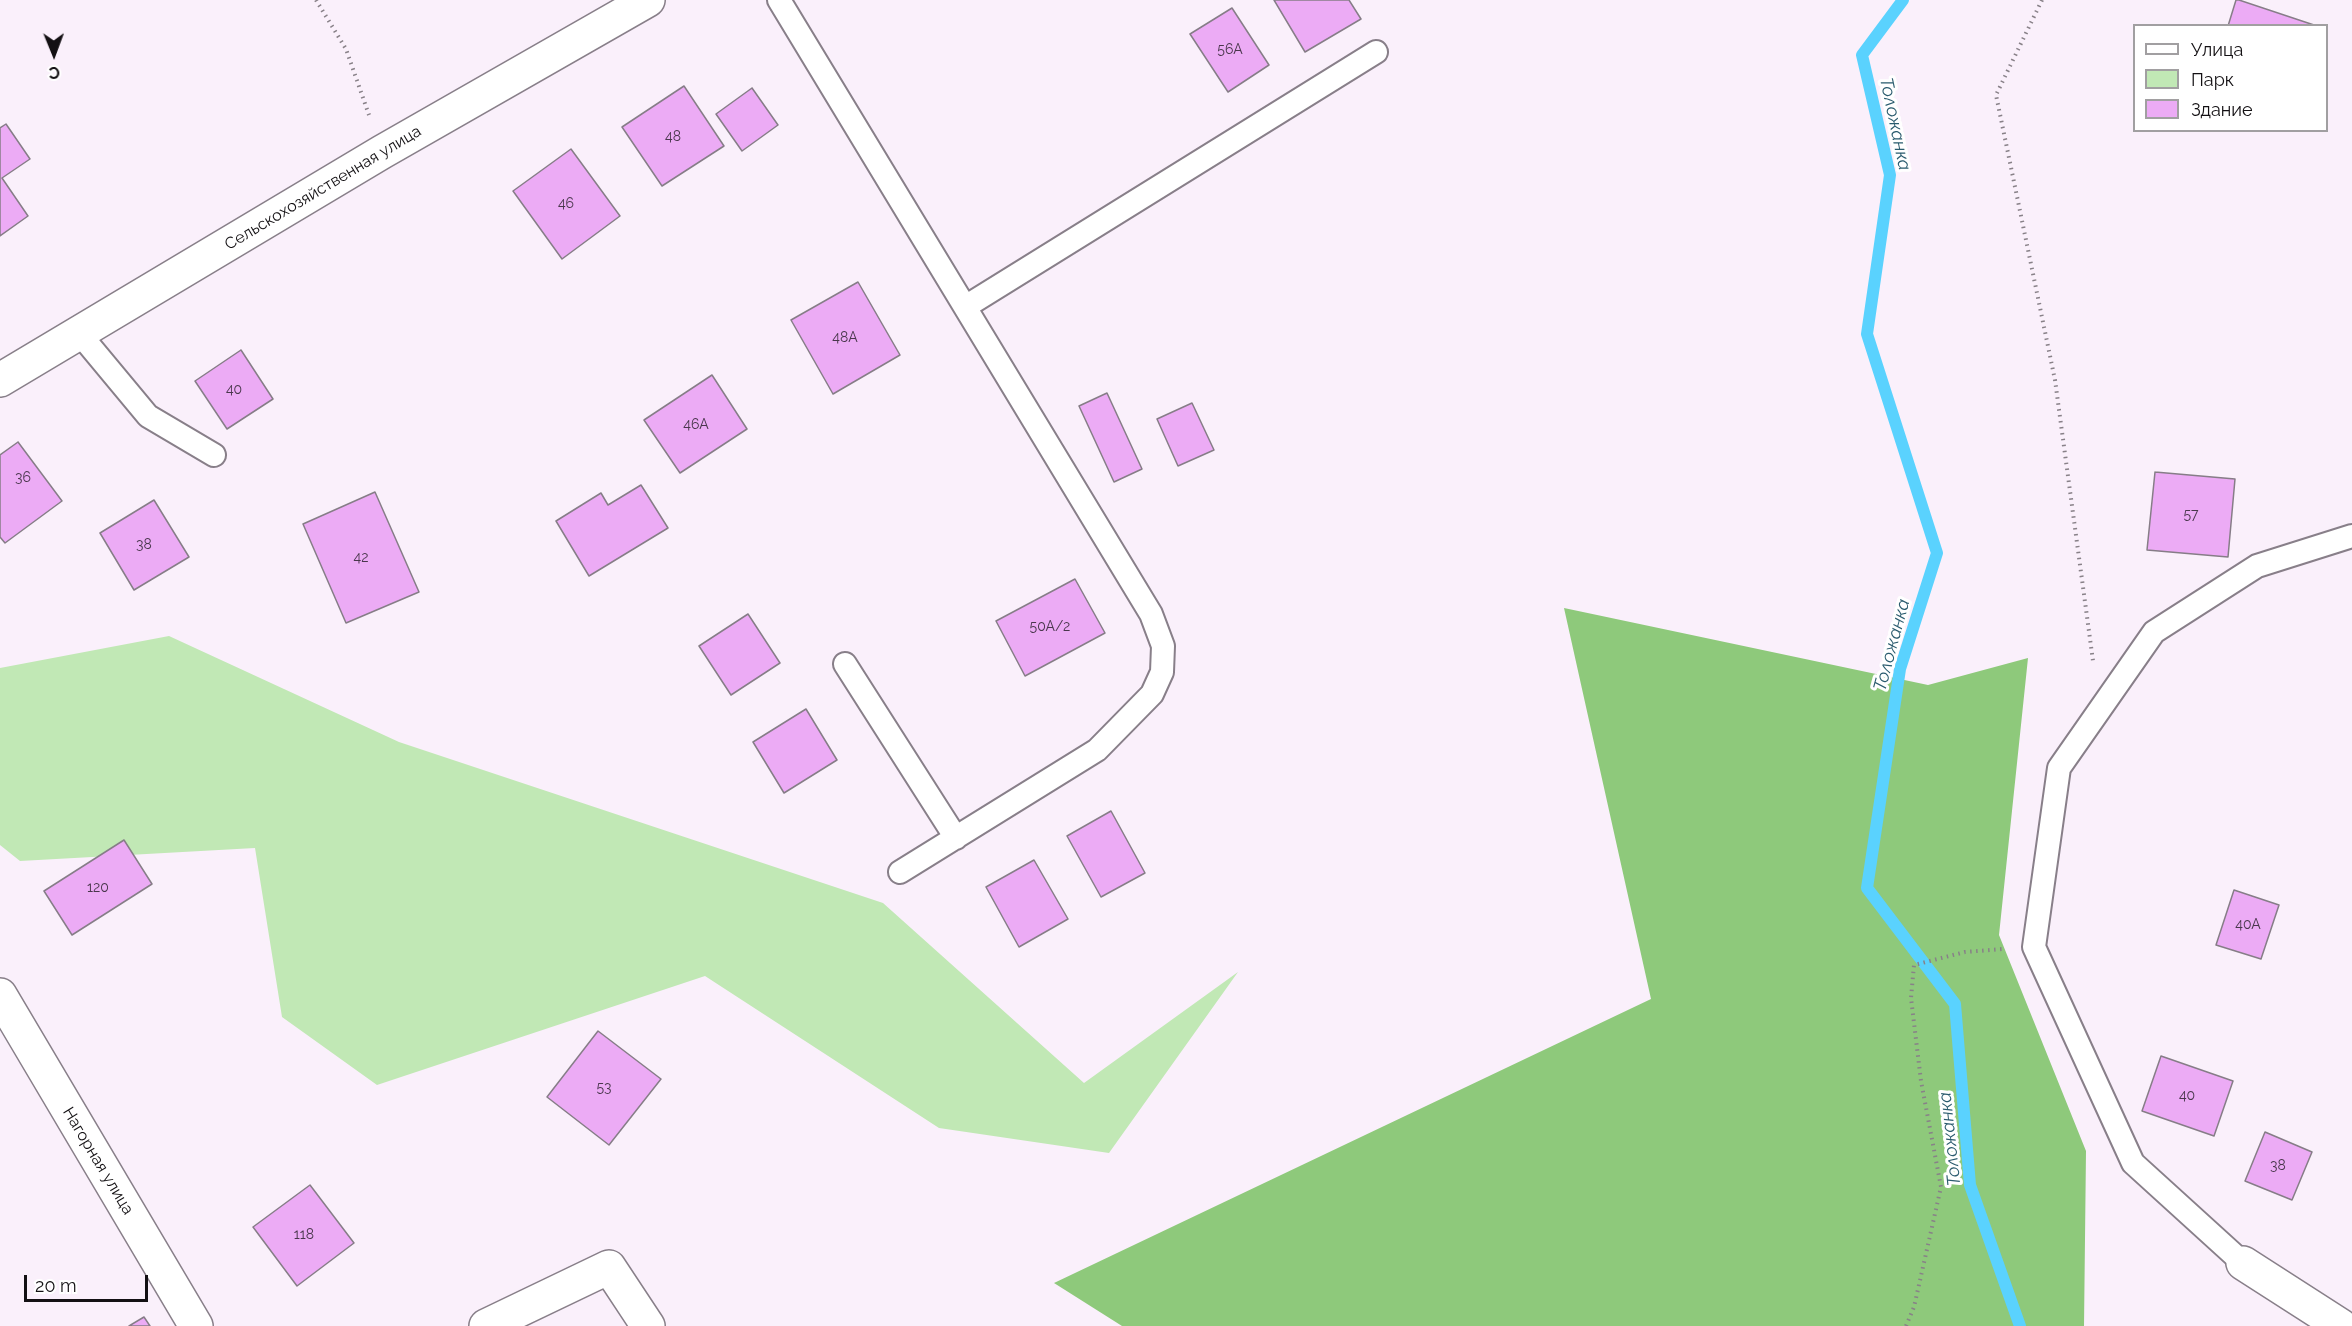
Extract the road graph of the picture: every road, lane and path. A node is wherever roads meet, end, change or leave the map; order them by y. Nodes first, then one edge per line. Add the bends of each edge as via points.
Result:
1 (316, 0) edge
2 (648, 0) edge
3 (779, 0) edge
4 (2042, 0) edge
5 (1376, 52) dead end
6 (382, 152) junction
7 (965, 307) junction
8 (80, 333) junction
9 (0, 380) edge
10 (214, 455) dead end
11 (2352, 537) edge
12 (845, 664) dead end
13 (2099, 711) junction
14 (956, 837) junction
15 (900, 872) dead end
16 (1965, 952) dead end
17 (0, 995) edge
18 (2243, 1263) joint
19 (196, 1326) edge
20 (486, 1326) edge
21 (648, 1326) edge
22 (1906, 1326) edge
23 (2341, 1326) edge

1 - 6 path via 346,50
2 - 6 street, Сельскохозяйственная улица
3 - 7 lane
4 - 13 path via 1996,95 2055,380
5 - 7 lane
6 - 8 street, Сельскохозяйственная улица
7 - 14 lane via 1151,614 1163,646 1162,672 1152,694 1097,750
8 - 9 street, Сельскохозяйственная улица
8 - 10 lane via 148,416
11 - 13 lane via 2257,566 2154,632
12 - 14 lane
13 - 18 lane via 2059,768 2034,947 2133,1163
14 - 15 lane
16 - 22 path via 1914,965 1911,998 1921,1081 1941,1187 1914,1307
17 - 19 street, Нагорная улица
18 - 23 street
20 - 21 street via 609,1267

